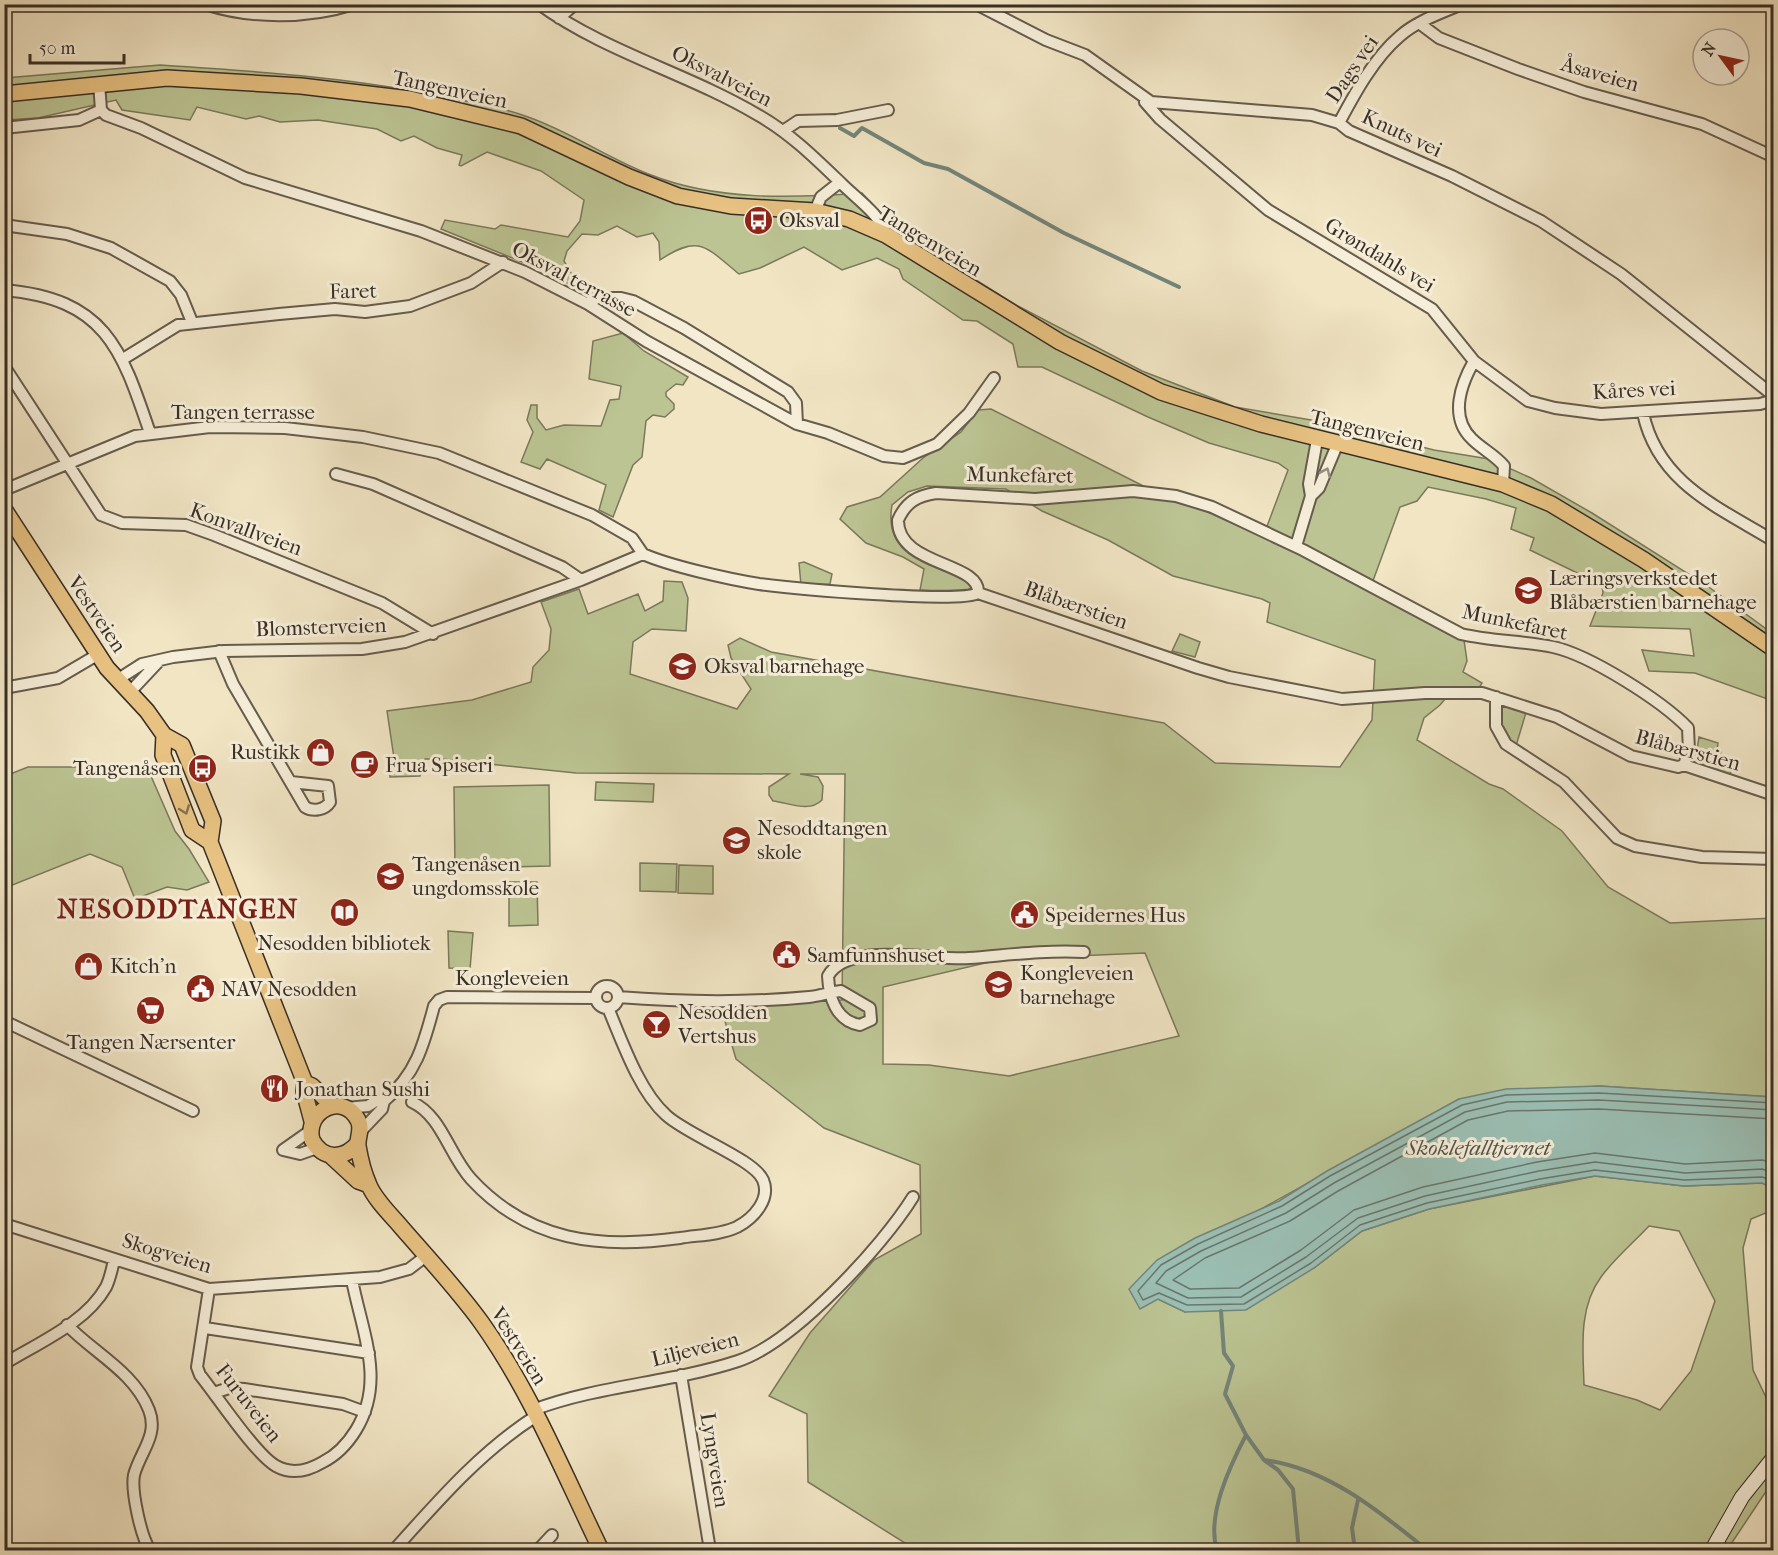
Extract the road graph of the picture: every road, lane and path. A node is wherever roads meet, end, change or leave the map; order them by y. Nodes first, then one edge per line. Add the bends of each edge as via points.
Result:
1 (205, 4) edge
2 (354, 4) edge
3 (539, 4) edge
4 (575, 4) edge
5 (976, 4) edge
6 (1462, 4) edge
7 (559, 18) junction
8 (1419, 23) junction
9 (99, 83) junction
10 (4, 94) edge
11 (1146, 100) junction
12 (100, 110) junction
13 (888, 110) dead end
14 (1339, 123) junction
15 (4, 128) edge
16 (783, 131) junction
17 (1773, 157) edge
18 (840, 182) junction
19 (815, 211) junction
20 (4, 225) edge
21 (886, 235) junction
22 (503, 262) junction
23 (4, 290) edge
24 (588, 304) junction
25 (192, 322) junction
26 (123, 359) junction
27 (1474, 361) junction
28 (4, 366) edge
29 (994, 378) dead end
30 (1773, 398) edge
31 (1643, 413) junction
32 (796, 424) junction
33 (150, 433) junction
34 (1317, 440) junction
35 (1337, 445) junction
36 (66, 463) junction
37 (336, 474) dead end
38 (1503, 484) junction
39 (4, 490) edge
40 (1311, 496) junction
41 (4, 509) edge
42 (1773, 541) edge
43 (1296, 546) junction
44 (643, 554) junction
45 (581, 580) junction
46 (978, 593) junction
47 (433, 634) junction
48 (1773, 649) edge
49 (219, 651) junction
50 (97, 655) junction
51 (160, 660) junction
52 (117, 680) junction
53 (4, 688) edge
54 (130, 692) junction
55 (1496, 697) junction
56 (164, 735) junction
57 (1684, 765) junction
58 (291, 782) dead end
59 (1773, 795) edge
60 (210, 842) junction
61 (1773, 859) edge
62 (1084, 952) dead end
63 (596, 998) junction
64 (618, 998) junction
65 (608, 1008) junction
66 (4, 1021) edge
67 (305, 1083) junction
68 (384, 1101) junction
69 (412, 1102) dead end
70 (340, 1107) junction
71 (193, 1111) dead end
72 (311, 1126) junction
73 (359, 1137) junction
74 (324, 1152) junction
75 (369, 1185) junction
76 (913, 1197) dead end
77 (4, 1224) edge
78 (426, 1256) junction
79 (114, 1260) junction
80 (352, 1280) junction
81 (209, 1289) junction
82 (67, 1325) junction
83 (205, 1328) junction
84 (369, 1353) junction
85 (4, 1364) edge
86 (681, 1375) junction
87 (214, 1393) junction
88 (365, 1412) junction
89 (534, 1413) junction
90 (1773, 1457) edge
91 (552, 1535) dead end
92 (150, 1551) edge
93 (394, 1551) edge
94 (538, 1551) edge
95 (601, 1551) edge
96 (710, 1551) edge
97 (1712, 1551) edge

1 - 2 street via 252,16 316,12
3 - 7 street, Oksvalveien
4 - 7 street
5 - 11 street, Knuts vei via 1102,64
6 - 8 street, Dags vei
7 - 16 street, Oksvalveien via 576,30 721,96
8 - 14 street, Dags vei via 1389,47
8 - 17 street, Åsaveien via 1439,38 1518,69 1584,92 1702,124
9 - 10 main road, Tangenveien
9 - 12 street
9 - 19 main road, Tangenveien via 206,79 410,99 521,126 678,196 731,206
11 - 14 street, Knuts vei via 1312,115
11 - 27 street, Grøndahls vei via 1160,119 1268,210 1432,309
12 - 15 street via 71,122
12 - 22 street, Oksval terrasse via 245,178 421,231
13 - 16 street via 837,120 798,121
14 - 30 street, Knuts vei via 1561,233 1621,274
16 - 18 street, Oksvalveien
18 - 19 street via 821,197
18 - 21 street, Oksvalveien via 881,222
19 - 21 main road, Tangenveien via 849,219
20 - 25 street via 67,234 120,253 170,281 181,295
21 - 34 main road, Tangenveien via 1024,322 1129,377 1190,403
22 - 24 street, Oksval terrasse
22 - 25 street, Faret via 471,283 410,306
23 - 26 street via 40,295 78,311 105,333
24 - 32 street, Oksval terrasse via 646,341
24 - 32 street via 597,298 621,298 684,328 788,392 796,403
25 - 26 street, Faret via 178,325
26 - 33 street
27 - 31 street, Kåres vei via 1536,404 1585,413
27 - 38 street via 1461,384 1461,414 1469,436 1504,466
28 - 36 street, Konvallveien
29 - 32 street, Oksval terrasse via 948,435 925,452 903,458 884,456
30 - 31 street, Kåres vei via 1760,405 1669,408
31 - 42 street via 1653,444 1670,470 1705,500
33 - 36 street, Tangen terrasse
33 - 44 street, Tangen terrasse via 285,428 363,437 439,453 592,515 632,537
34 - 35 main road, Tangenveien
34 - 40 street via 1309,484
35 - 38 main road, Tangenveien
40 -> 35 street via 1319,488
36 - 39 street, Tangen terrasse
36 - 47 street, Konvallveien via 95,510 111,521 186,525 382,603
37 - 45 street via 373,484 562,567
38 - 48 main road, Tangenveien via 1569,513
40 - 43 street
41 - 50 main road, Vestveien
43 - 46 street, Munkefaret via 1212,507 1153,492 1114,491 1035,499 936,493 912,500 898,520 902,536 924,556 974,580 979,586
43 - 57 street, Munkefaret via 1461,634 1555,648 1583,658 1648,697 1688,728 1689,751
44 - 45 street, Blomsterveien
44 - 46 street, Blåbærstien via 758,584 915,596 968,597
45 - 47 street, Blomsterveien
46 - 55 street, Blåbærstien via 1164,657 1263,684 1342,699 1425,693 1482,693
47 - 49 street, Blomsterveien via 362,649
49 - 51 street, Blomsterveien
49 - 58 street via 233,684
50 - 52 main road, Vestveien
50 - 53 street via 58,678
51 - 52 street, Blomsterveien via 142,664
51 - 54 street
52 - 54 main road, Vestveien
54 - 56 main road, Vestveien
55 - 57 street, Blåbærstien via 1557,717 1630,756
55 - 61 street via 1496,726 1506,744 1569,786 1617,838 1635,846 1701,857
56 -> 60 main road, Vestveien via 163,755 192,830
56 - 60 main road, Vestveien via 182,745 213,821
57 - 59 street, Blåbærstien
60 - 67 main road, Vestveien
62 - 64 street, Kongleveien via 1051,950 967,958 890,953 834,968 828,976 829,994 691,1001
63 - 64 street, Kongleveien via 600,989 607,986 615,989
63 - 65 street, Kongleveien
63 - 68 street, Kongleveien via 439,1000 417,1063
64 - 65 street
65 - 69 street via 655,1104 678,1125 752,1167 763,1179 766,1190 762,1204 740,1226 716,1233 638,1242 594,1242 552,1233 486,1194 459,1164 426,1109
66 - 71 street
67 - 70 main road
67 - 72 main road, Vestveien
68 - 70 street
68 - 73 street, Kongleveien
70 - 72 main road via 321,1110
70 - 73 main road via 357,1118
72 - 74 main road
72 - 74 street via 283,1150 300,1154
73 - 74 main road via 346,1154
73 - 75 main road, Vestveien
74 - 75 main road, Vestveien via 358,1181
75 - 78 main road, Vestveien
76 - 86 street, Liljeveien via 859,1265 780,1338 738,1360
77 - 79 street, Skogveien
78 - 80 street, Skogveien via 397,1274
78 - 89 main road, Vestveien via 494,1341
79 - 81 street, Skogveien
79 - 82 street via 109,1281 97,1300
80 - 81 street, Skogveien
80 - 84 street, Furuveien
81 - 83 street, Furuveien
82 - 85 street
82 - 92 street via 127,1377 149,1410 153,1428 133,1478 141,1531
83 - 84 street
83 - 87 street, Furuveien via 197,1367
84 - 88 street, Furuveien via 371,1396
86 - 89 street, Liljeveien via 569,1398
86 - 96 street, Lyngveien
87 - 88 street via 244,1389 332,1402
87 - 88 street, Furuveien via 272,1464 288,1472 314,1467 331,1457 352,1436
89 - 93 street, Liljeveien via 489,1449
89 - 95 main road, Vestveien
90 - 97 main road via 1742,1497
91 - 94 street

